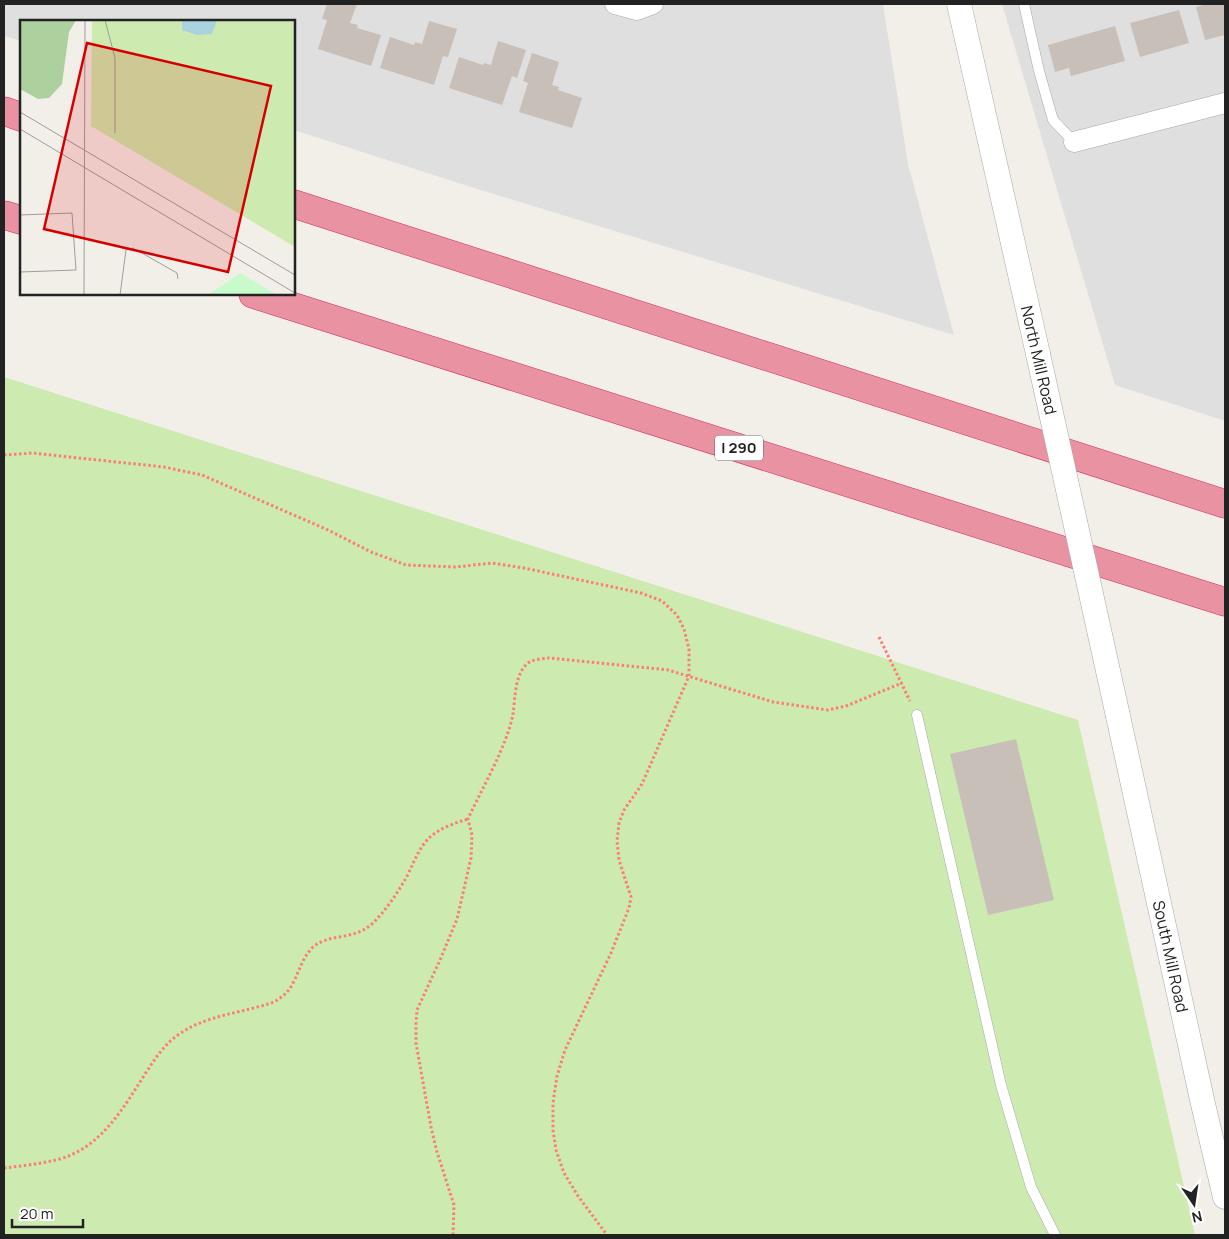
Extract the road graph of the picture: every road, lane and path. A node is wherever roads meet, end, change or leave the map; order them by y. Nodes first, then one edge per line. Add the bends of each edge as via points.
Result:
1 (615, 4) edge
2 (653, 4) edge
3 (959, 4) edge
4 (1024, 4) edge
5 (1225, 102) edge
6 (4, 111) edge
7 (20, 117) edge
8 (1074, 142) joint
9 (295, 204) edge
10 (4, 215) edge
11 (20, 220) edge
12 (256, 295) edge
13 (4, 455) edge
14 (1225, 504) edge
15 (1225, 602) edge
16 (880, 637) dead end
17 (689, 676) junction
18 (902, 684) junction
19 (917, 715) joint
20 (1118, 716) joint
21 (468, 819) junction
22 (4, 1168) edge
23 (1225, 1197) edge
24 (453, 1235) edge
25 (607, 1235) edge
26 (1055, 1235) edge

1 - 2 street via 637,10
3 - 20 street, North Mill Road, bridge
4 - 8 lane via 1053,120
5 - 8 street
6 - 7 highway
9 - 14 highway
10 - 11 highway
12 - 15 highway, I 290
13 - 17 path via 33,453 164,467 202,475 406,565 456,567 492,562 641,593 662,601 677,615 689,648
16 - 18 path
17 - 18 path via 773,702 828,710
17 - 21 path via 668,670 550,658 535,659 525,664 506,740
17 - 25 path via 642,784 619,823 619,860 631,897 629,908 565,1050 553,1103 556,1150 564,1173
18 - 19 path
19 - 26 lane via 1001,1085 1031,1187
20 - 23 street, South Mill Road
21 - 22 path via 453,823 430,837 418,852 404,883 373,923 358,934 315,946 303,958 285,995 274,1002 197,1025 178,1035 161,1051 117,1118 101,1135 79,1151 58,1160
21 - 24 path via 472,835 471,858 457,919 417,1010 416,1022 416,1043 437,1152 454,1205

